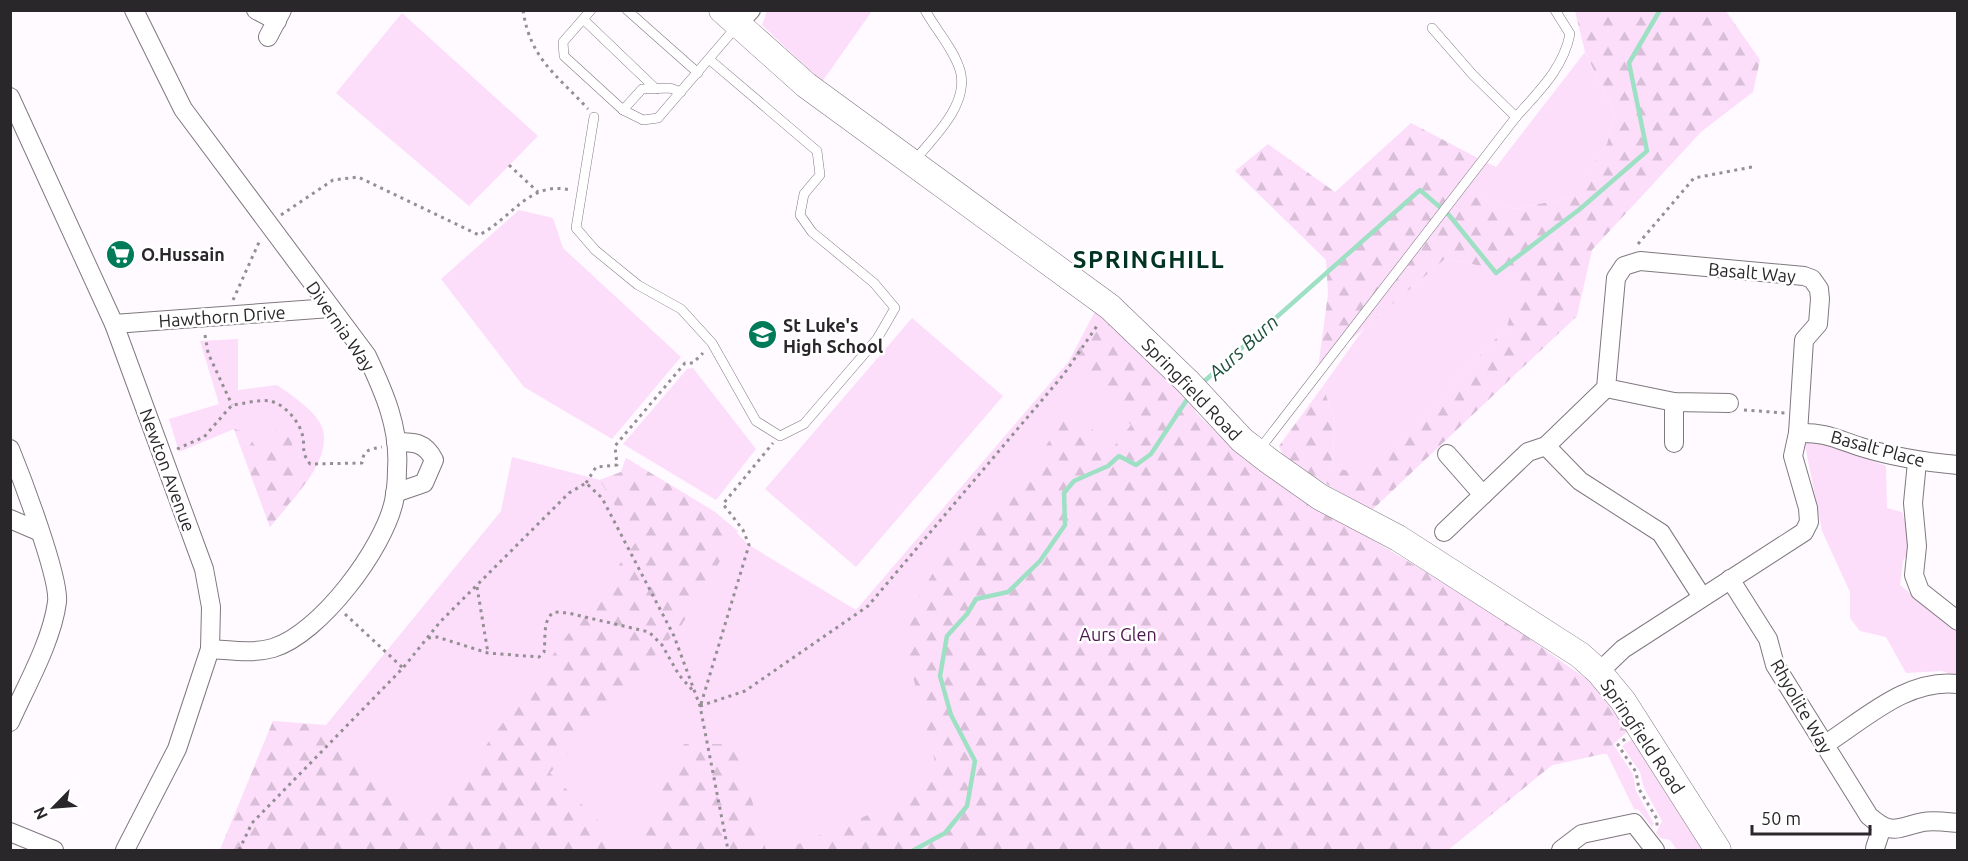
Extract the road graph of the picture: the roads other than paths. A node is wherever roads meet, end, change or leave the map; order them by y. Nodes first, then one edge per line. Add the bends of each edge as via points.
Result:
1 (134, 10) edge
2 (256, 10) edge
3 (591, 10) edge
4 (627, 10) edge
5 (925, 10) edge
6 (1555, 10) edge
7 (737, 15) edge
8 (584, 20) junction
9 (276, 23) edge
10 (1432, 28) dead end
11 (710, 60) junction
12 (698, 73) junction
13 (656, 88) junction
14 (681, 92) junction
15 (10, 98) edge
16 (623, 110) junction
17 (594, 117) road end
18 (1516, 117) junction
19 (914, 162) junction
20 (330, 308) junction
21 (114, 324) junction
22 (1606, 388) junction
23 (1674, 402) junction
24 (1729, 404) road end
25 (1798, 424) junction
26 (1674, 443) dead end
27 (396, 444) junction
28 (1546, 446) junction
29 (10, 449) edge
30 (1257, 452) junction
31 (1447, 454) dead end
32 (1917, 462) junction
33 (1958, 465) edge
34 (394, 493) junction
35 (1483, 495) junction
36 (10, 519) edge
37 (38, 531) junction
38 (1444, 532) dead end
39 (1730, 579) junction
40 (1702, 597) junction
41 (1958, 621) edge
42 (210, 649) junction
43 (1599, 672) junction
44 (19, 682) edge
45 (1958, 684) edge
46 (10, 722) edge
47 (1824, 744) junction
48 (1958, 823) edge
49 (1882, 827) junction
50 (10, 832) edge
51 (1650, 844) edge
52 (1874, 849) edge
53 (54, 850) edge
54 (125, 850) edge
55 (1561, 850) edge
56 (1718, 850) edge

1 - 20 street, Divernia Way via 183,109
2 - 9 street
3 - 8 lane
4 - 12 lane
5 - 19 lane via 960,72 959,95 951,116
6 - 18 lane via 1570,34 1567,52
7 - 11 lane
7 - 19 street, Springfield Road via 806,85
8 - 13 lane
8 - 16 lane via 563,42 564,56
10 - 18 lane
11 - 12 lane
11 - 17 lane via 817,151 820,175 804,194 800,215 812,232 874,283 895,308 877,339 804,424 780,436 756,421 712,343 681,309 638,285 594,250 576,228
12 - 14 lane
13 - 14 lane
13 - 16 lane via 642,89
14 - 16 lane via 658,118 643,120
15 - 21 street, Newton Avenue
18 - 30 lane
19 - 30 street, Springfield Road via 1110,307
20 - 21 street, Hawthorn Drive
20 - 27 street, Divernia Way via 367,356 387,398
21 - 42 street, Newton Avenue via 204,569 211,607
22 - 23 street
22 - 25 street, Basalt Way via 1616,278 1624,266 1640,261 1812,279 1819,289 1818,324 1804,340
22 - 28 street
23 - 24 street
23 - 26 street
25 - 32 street, Basalt Place
25 - 39 street, Basalt Way via 1793,456 1809,522 1804,532
27 - 34 street, Divernia Way
27 - 34 street via 416,442 428,449 434,459 424,483
28 - 35 street via 1528,452
28 - 40 street via 1580,481 1661,533
29 - 37 street
30 - 43 street, Springfield Road via 1320,497 1398,538 1580,655
31 - 35 street
32 - 33 street, Basalt Place
32 - 41 street via 1914,575 1920,591
34 - 42 street, Divernia Way via 382,531 334,604 298,637 254,652
35 - 38 street
36 - 37 street
37 - 44 street via 53,573 57,600 51,627
39 - 40 street, Basalt Way
39 - 47 street, Rhyolite Way via 1768,639 1775,665
40 - 43 street, Basalt Way via 1623,649
42 - 54 street, Newton Avenue via 177,749
43 - 56 street, Springfield Road via 1623,700
44 - 46 street
45 - 47 street via 1926,684 1908,690
47 - 49 street, Rhyolite Way via 1869,816
48 - 49 street via 1925,822 1895,830
49 - 52 street
50 - 53 street
51 - 55 street via 1634,823 1582,834

